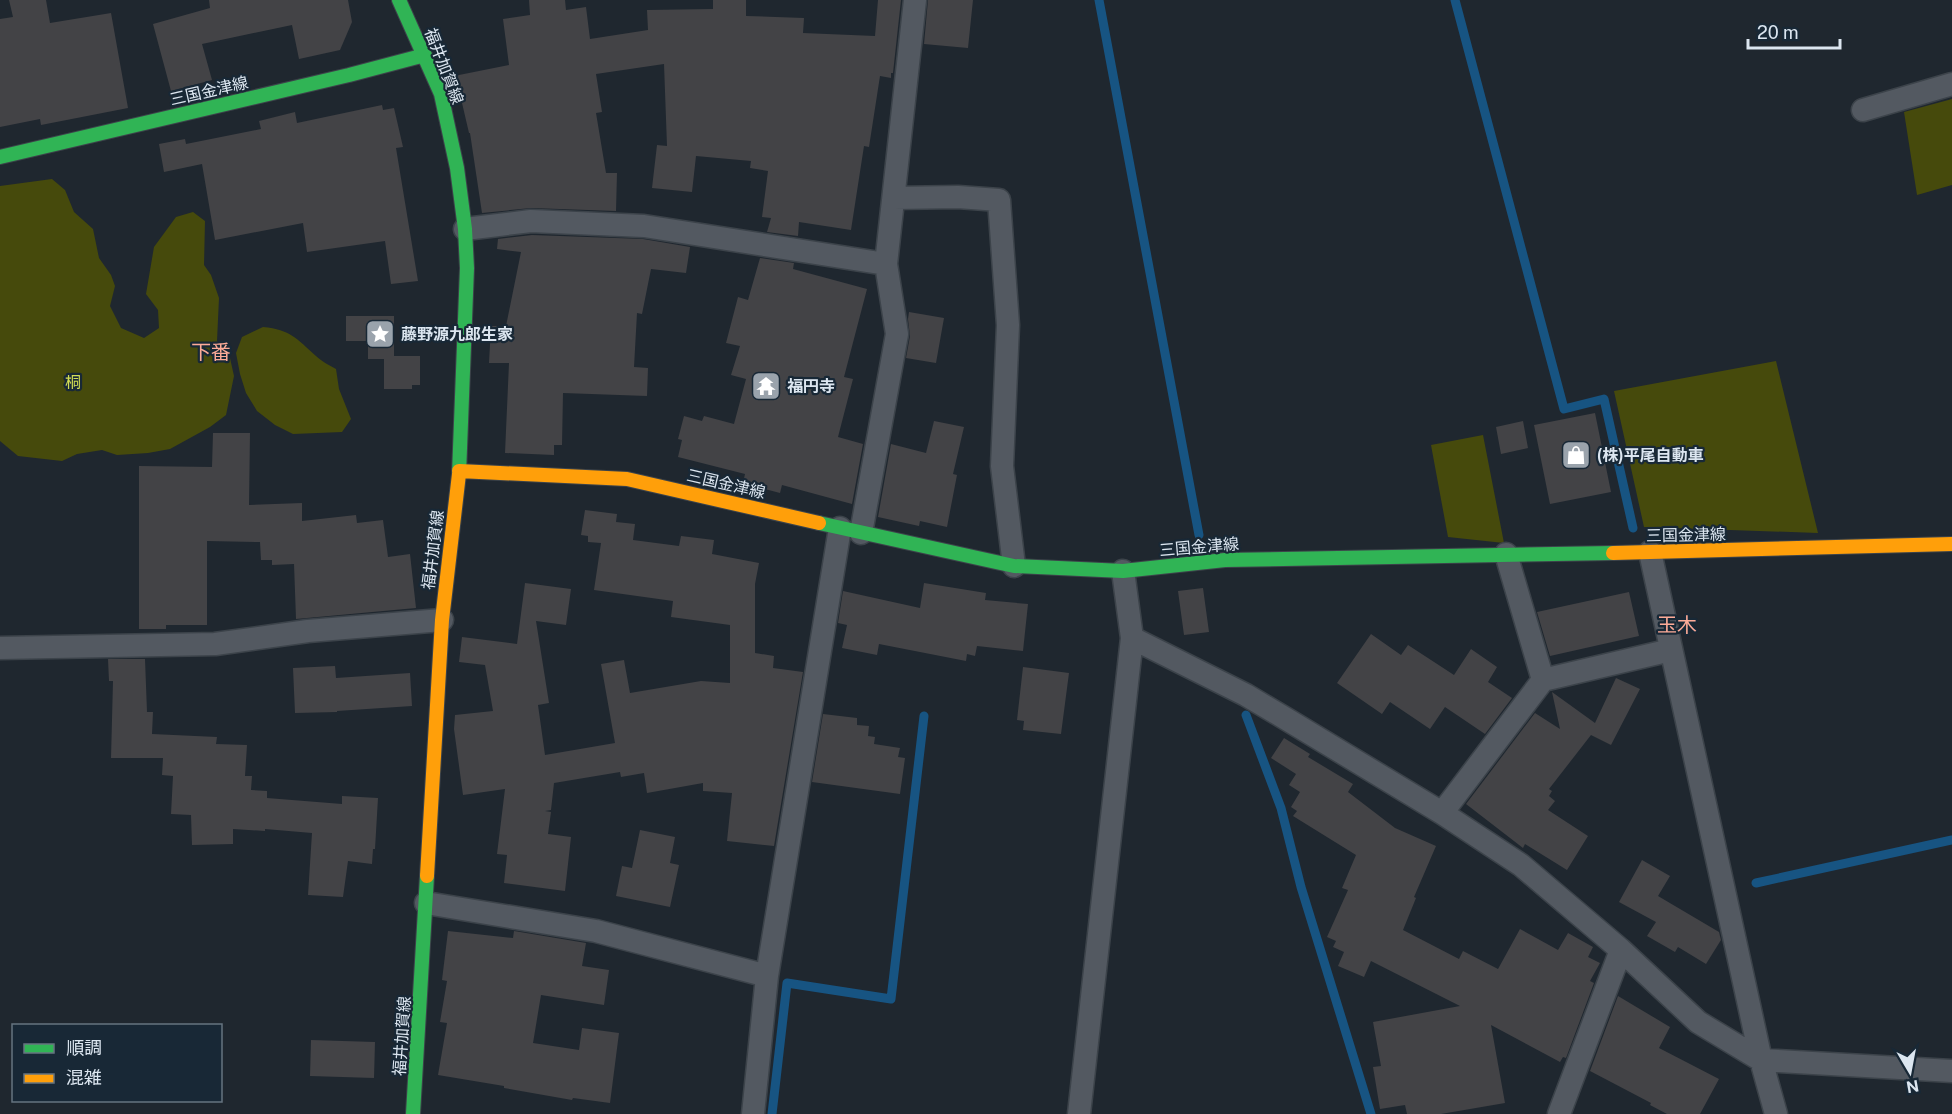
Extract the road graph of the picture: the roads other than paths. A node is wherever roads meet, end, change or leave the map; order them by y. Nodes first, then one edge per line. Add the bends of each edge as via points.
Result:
1 (399, 0) edge
2 (915, 0) edge
3 (424, 55) junction
4 (1952, 84) edge
5 (1863, 110) dead end
6 (0, 157) edge
7 (894, 198) junction
8 (465, 229) junction
9 (886, 264) junction
10 (459, 471) junction
11 (851, 530) junction
12 (1952, 544) edge
13 (1650, 552) junction
14 (1506, 554) junction
15 (1014, 566) junction
16 (1123, 571) junction
17 (442, 621) junction
18 (1132, 638) junction
19 (0, 648) edge
20 (1671, 650) junction
21 (1543, 680) junction
22 (1442, 813) junction
23 (426, 903) junction
24 (1621, 950) junction
25 (767, 976) junction
26 (1761, 1060) junction
27 (1952, 1071) edge
28 (414, 1114) edge
29 (753, 1114) edge
30 (1079, 1114) edge
31 (1559, 1114) edge
32 (1776, 1114) edge

1 - 3 main road, 福井加賀線
2 - 7 street
3 - 6 main road, 三国金津線
3 - 8 main road, 福井加賀線 via 445,110
4 - 5 street
7 - 9 street
7 - 15 street via 999,200 1008,324 1002,466
8 - 9 street via 531,221 645,226
8 - 10 main road, 福井加賀線
9 - 11 street via 897,334
10 - 11 main road, 三国金津線 via 627,479
10 - 17 main road, 福井加賀線
11 - 15 main road, 三国金津線
11 - 25 street
12 - 13 main road, 三国金津線
13 - 14 main road, 三国金津線
13 - 20 street
14 - 16 main road, 三国金津線 via 1225,560
14 - 21 street
15 - 16 main road, 三国金津線
16 - 18 street
17 - 19 street via 308,631 215,644
17 - 23 main road, 福井加賀線
18 - 22 street via 1246,695
18 - 30 street
20 - 21 street
20 - 26 street
21 - 22 street
22 - 24 street via 1521,865
23 - 25 street via 596,931
23 - 28 main road, 福井加賀線
24 - 26 street via 1698,1022
24 - 31 street
25 - 29 street
26 - 27 street
26 - 32 street

